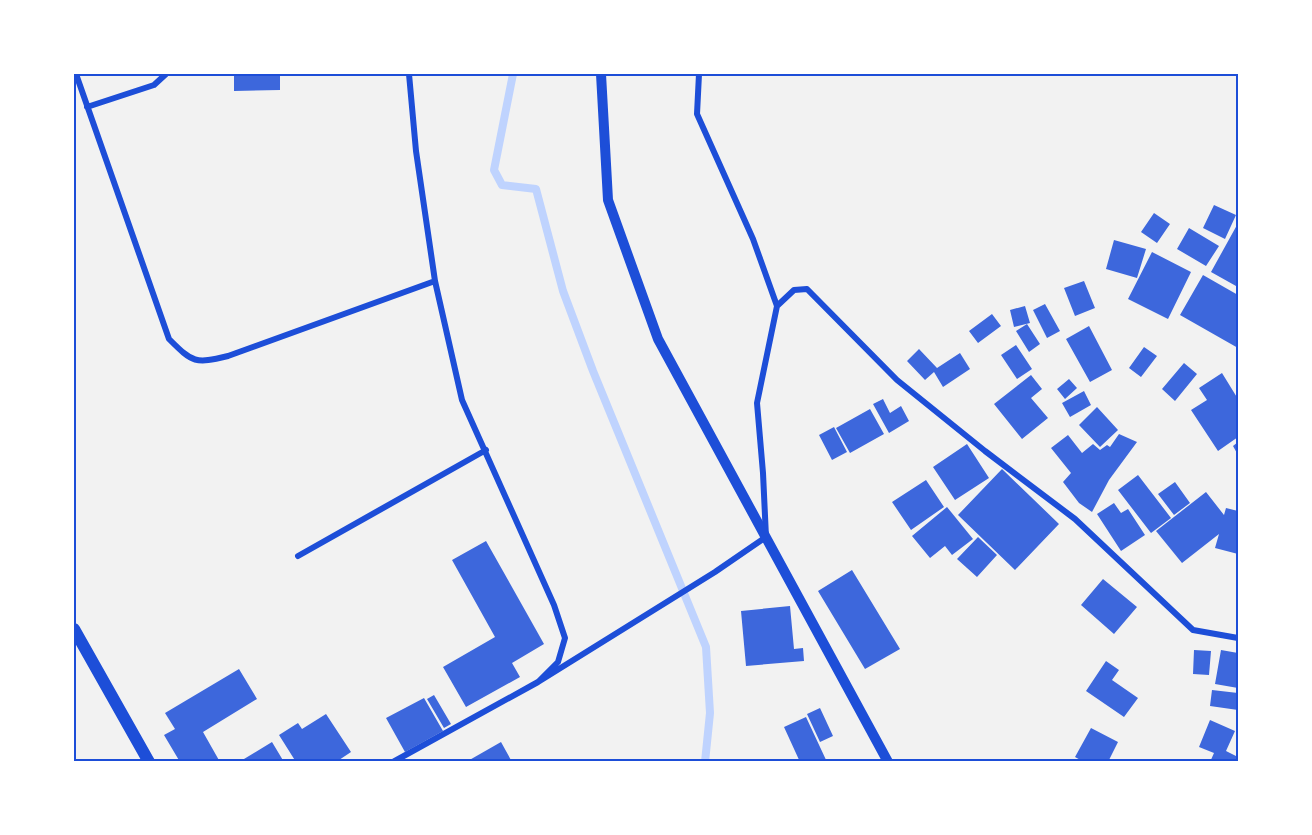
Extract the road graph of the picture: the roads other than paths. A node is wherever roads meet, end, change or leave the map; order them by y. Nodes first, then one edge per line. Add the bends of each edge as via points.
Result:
1 (76, 74) edge
2 (166, 74) edge
3 (409, 74) edge
4 (600, 74) edge
5 (699, 74) edge
6 (87, 107) junction
7 (435, 281) junction
8 (777, 306) junction
9 (486, 450) junction
10 (766, 537) junction
11 (298, 555) dead end
12 (74, 629) edge
13 (1239, 638) edge
14 (538, 682) junction
15 (149, 762) edge
16 (393, 762) edge
17 (888, 762) edge

1 - 6 street
2 - 6 street via 154,85
3 - 7 street
4 - 10 street via 608,200 658,339
5 - 8 street via 697,114 753,239
6 - 7 street via 169,339 187,357 203,362 228,356
7 - 9 street via 462,400
8 - 10 street via 756,403
8 - 13 street via 794,290 807,289 897,380 1075,519 1194,630
9 - 11 street
9 - 14 street via 554,604 565,638 558,662
10 - 14 street
10 - 17 street
12 - 15 main road
14 - 16 street

